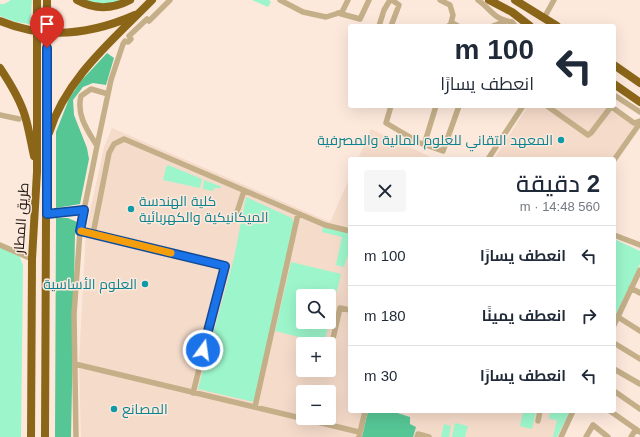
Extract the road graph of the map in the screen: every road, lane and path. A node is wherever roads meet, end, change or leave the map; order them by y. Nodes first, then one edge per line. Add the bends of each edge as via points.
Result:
1 (37, 0) edge
2 (47, 0) edge
3 (77, 0) edge
4 (130, 0) edge
5 (152, 0) edge
6 (170, 0) edge
7 (280, 0) edge
8 (348, 0) edge
9 (369, 0) edge
10 (391, 0) edge
11 (440, 0) edge
12 (478, 0) edge
13 (489, 0) edge
14 (554, 0) edge
15 (518, 1) edge
16 (140, 13) junction
17 (338, 13) junction
18 (544, 18) junction
19 (0, 21) edge
20 (506, 21) junction
21 (380, 24) edge
22 (392, 24) edge
23 (450, 24) edge
24 (498, 24) edge
25 (514, 24) edge
26 (527, 24) edge
27 (554, 24) edge
28 (616, 66) edge
29 (0, 68) edge
30 (640, 83) edge
31 (616, 85) edge
32 (108, 94) junction
33 (616, 96) edge
34 (640, 102) edge
35 (390, 108) edge
36 (435, 108) edge
37 (458, 108) edge
38 (522, 108) edge
39 (550, 108) edge
40 (610, 108) edge
41 (614, 108) edge
42 (640, 112) edge
43 (0, 115) edge
44 (19, 119) dead end
45 (640, 122) edge
46 (47, 144) junction
47 (424, 145) junction
48 (98, 146) junction
49 (489, 157) edge
50 (616, 157) edge
51 (37, 172) junction
52 (244, 190) junction
53 (84, 210) junction
54 (47, 214) junction
55 (298, 214) junction
56 (234, 221) dead end
57 (80, 231) junction
58 (348, 231) edge
59 (93, 234) junction
60 (616, 236) edge
61 (640, 245) edge
62 (0, 246) edge
63 (32, 259) junction
64 (640, 270) edge
65 (631, 288) junction
66 (640, 293) edge
67 (348, 310) edge
68 (618, 317) junction
69 (616, 321) edge
70 (640, 331) edge
71 (333, 337) edge
72 (616, 344) edge
73 (640, 359) edge
74 (75, 364) junction
75 (616, 370) edge
76 (640, 384) edge
77 (616, 392) edge
78 (193, 393) junction
79 (255, 407) junction
80 (640, 409) edge
81 (364, 413) edge
82 (540, 413) edge
83 (572, 413) edge
84 (613, 413) edge
85 (538, 421) dead end
86 (638, 431) edge
87 (359, 434) edge
88 (606, 436) edge
89 (31, 437) edge
90 (46, 437) edge
91 (76, 437) edge
92 (417, 437) edge
93 (429, 437) edge
94 (561, 437) edge
95 (586, 437) edge
96 (631, 437) edge

1 - 51 highway, طريق المطار
2 - 46 highway, طريق المطار
3 - 4 highway via 105,8
5 - 16 highway
6 - 32 street via 129,36 131,39 128,42 125,41 116,62
7 - 17 street via 303,12 326,18
8 - 17 street via 342,12
9 - 17 street via 360,19
10 - 21 street via 384,10
10 - 22 street via 399,4
11 - 23 street via 450,5 453,15
12 - 20 street via 494,15
13 - 26 highway via 512,12
14 - 18 street
15 - 18 highway
16 - 19 highway via 95,29 64,32 21,29
16 - 46 highway via 73,84 56,115
18 - 27 highway
20 - 24 street
20 - 25 street
28 - 30 highway
29 - 51 highway via 16,94 25,116
31 - 34 highway
32 - 48 street
32 - 48 street via 91,89 81,96 79,101 85,126
33 - 42 street
35 - 47 street via 386,123
36 - 47 street
37 - 47 street via 442,151
38 - 49 street
39 - 40 street via 588,134
41 - 45 street via 634,122
43 - 44 street
45 - 50 street
46 - 54 highway, طريق المطار
48 - 53 street
51 - 63 highway, طريق المطار
52 - 55 street
52 - 56 street
52 - 59 street via 124,139 114,144 109,153
53 - 54 street
53 - 57 street
54 - 90 highway, طريق المطار
55 - 58 street
55 - 79 street
57 - 59 street
57 - 74 street via 74,314
59 - 78 street via 225,266
60 - 61 street
62 - 63 street
63 - 89 highway, طريق المطار
64 - 65 street
65 - 66 street
65 - 68 street
67 - 71 street via 340,308
68 - 69 street
68 - 70 street
72 - 73 street
74 - 78 street
74 - 91 street
75 - 76 street
77 - 80 street
78 - 79 street
79 - 87 street
81 - 87 street
82 - 85 street
83 - 94 street
84 - 86 street
86 - 96 street
88 - 95 street via 593,425
92 - 93 street via 418,434

